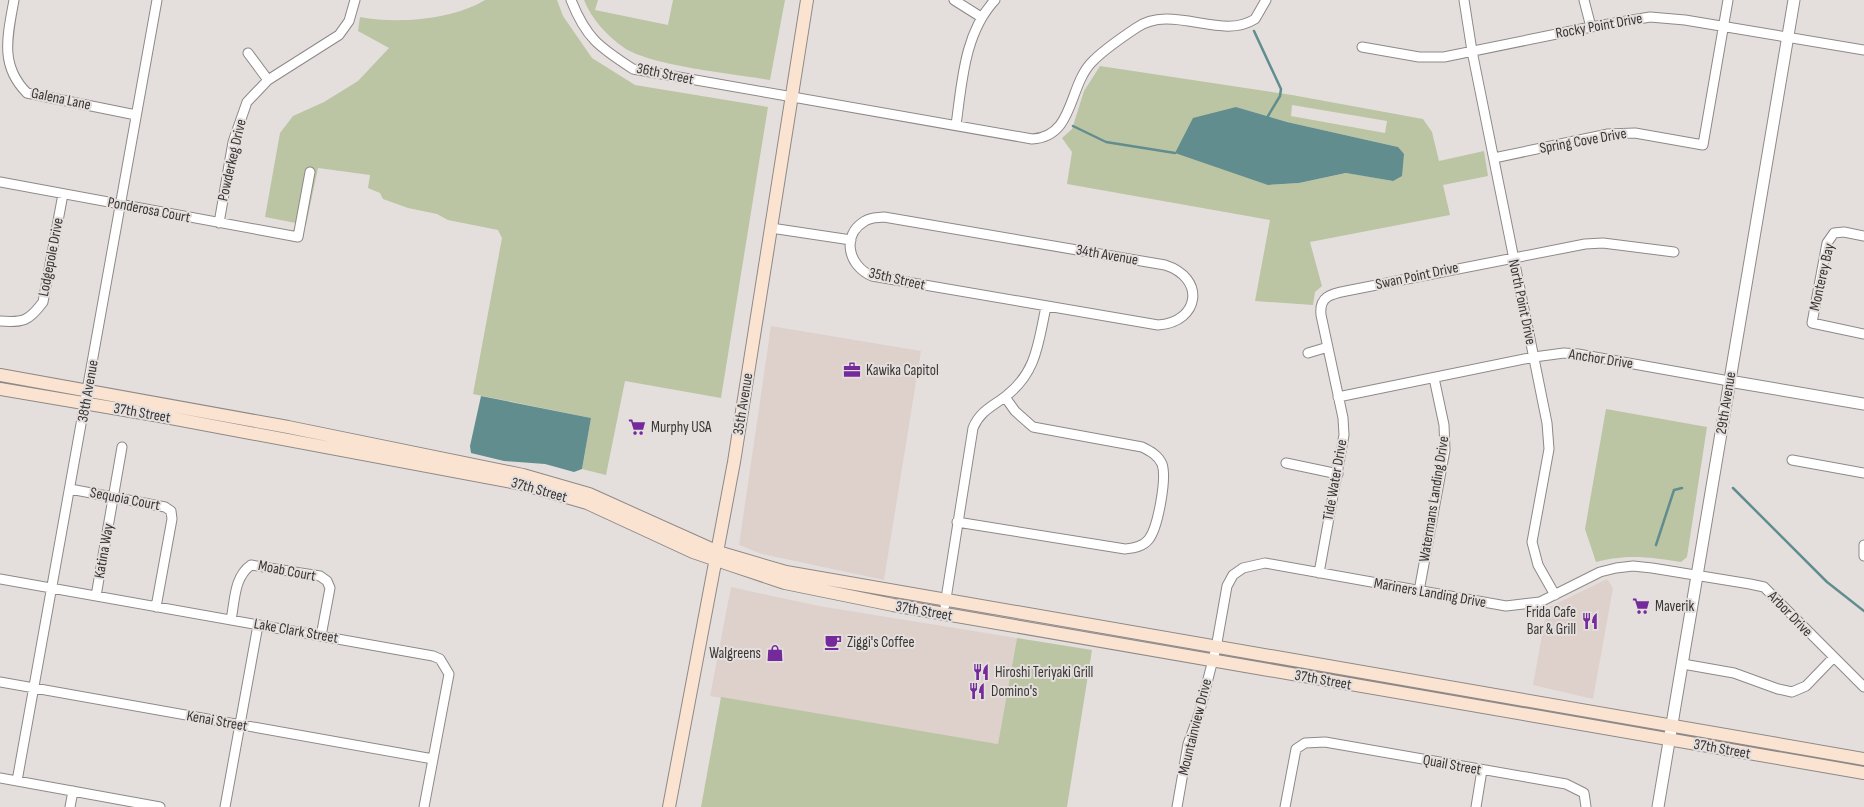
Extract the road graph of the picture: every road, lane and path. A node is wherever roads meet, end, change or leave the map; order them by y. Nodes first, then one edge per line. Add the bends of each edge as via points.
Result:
1 (14, 0) edge
2 (157, 0) edge
3 (355, 0) edge
4 (570, 0) edge
5 (807, 0) edge
6 (954, 0) edge
7 (995, 0) edge
8 (1266, 0) edge
9 (1584, 0) edge
10 (1728, 0) edge
11 (1794, 0) edge
12 (1464, 2) edge
13 (981, 17) junction
14 (1724, 26) junction
15 (1590, 27) junction
16 (1788, 37) junction
17 (2, 47) edge
18 (1362, 47) dead end
19 (1864, 50) edge
20 (1472, 51) junction
21 (248, 53) dead end
22 (268, 80) junction
23 (791, 98) junction
24 (136, 115) junction
25 (956, 126) junction
26 (1494, 158) junction
27 (310, 172) dead end
28 (0, 182) edge
29 (63, 194) junction
30 (120, 204) junction
31 (219, 223) junction
32 (771, 228) junction
33 (1864, 236) edge
34 (851, 240) junction
35 (1674, 252) dead end
36 (1513, 257) junction
37 (1323, 299) joint
38 (1046, 307) junction
39 (0, 321) edge
40 (1864, 334) edge
41 (1328, 347) junction
42 (1308, 353) dead end
43 (1534, 357) junction
44 (0, 375) edge
45 (1434, 378) junction
46 (1729, 381) junction
47 (0, 388) edge
48 (1338, 396) junction
49 (87, 397) junction
50 (1005, 397) junction
51 (1864, 404) edge
52 (122, 447) dead end
53 (1792, 460) dead end
54 (1286, 463) dead end
55 (1864, 473) edge
56 (1338, 474) junction
57 (70, 489) junction
58 (113, 497) junction
59 (957, 522) junction
60 (1864, 545) edge
61 (718, 556) junction
62 (1864, 556) edge
63 (1319, 573) junction
64 (1697, 576) junction
65 (0, 579) edge
66 (52, 588) junction
67 (1419, 591) junction
68 (96, 596) junction
69 (1555, 596) junction
70 (945, 601) junction
71 (156, 607) junction
72 (943, 615) junction
73 (231, 620) junction
74 (258, 625) junction
75 (321, 636) junction
76 (1216, 648) junction
77 (1833, 658) junction
78 (1212, 660) junction
79 (1683, 664) junction
80 (0, 682) edge
81 (1864, 687) edge
82 (35, 688) junction
83 (240, 725) junction
84 (1672, 725) junction
85 (1671, 740) junction
86 (434, 759) junction
87 (1864, 759) edge
88 (1482, 770) junction
89 (1864, 774) edge
90 (0, 778) edge
91 (17, 781) junction
92 (73, 791) junction
93 (70, 807) edge
94 (160, 807) edge
95 (225, 807) edge
96 (424, 807) edge
97 (669, 807) edge
98 (1177, 807) edge
99 (1285, 807) edge
100 (1476, 807) edge
101 (1586, 807) edge
102 (1658, 807) edge

1 - 17 street, Galena Lane
2 - 24 street, 38th Avenue
3 - 22 street, Powderkeg Drive via 349,21 339,35
4 - 23 street, 36th Street via 580,24 600,48 633,69
5 - 23 main road, 35th Avenue
6 - 13 street
7 - 13 street
8 - 25 street via 1255,19 1230,27 1181,18 1138,26 1091,63 1080,78 1067,117 1059,128 1041,138
9 - 15 street
10 - 14 street
11 - 16 street, 29th Avenue
12 - 20 street, North Point Drive
13 - 25 street via 969,48
14 - 15 street, Rocky Point Drive via 1650,17
14 - 16 street, Rocky Point Drive
14 - 26 street, Spring Cove Drive via 1703,145 1624,132
15 - 20 street, Rocky Point Drive
16 - 19 street, Rocky Point Drive
16 - 46 street, 29th Avenue
17 - 24 street, Galena Lane via 5,67 13,82 27,93
18 - 20 street, Rocky Point Drive via 1431,58
20 - 26 street, North Point Drive
21 - 22 street
22 - 31 street, Powderkeg Drive via 247,102 239,123
23 - 25 street
23 - 32 main road, 35th Avenue
24 - 30 street, 38th Avenue
26 - 36 street, North Point Drive
27 - 31 street, Ponderosa Court via 298,237
28 - 29 street, Ponderosa Court
29 - 30 street, Ponderosa Court
29 - 39 street, Lodgepole Drive via 43,302 32,316 17,323
30 - 31 street, Ponderosa Court
30 - 49 street, 38th Avenue
32 - 34 street
32 - 61 main road, 35th Avenue
33 - 40 street, Monterey Bay via 1834,233 1827,243 1812,323
34 - 38 street, 35th Street via 854,263 872,276
34 - 38 street, 34th Avenue via 856,229 867,219 884,217 1165,265 1184,274 1193,288 1190,309 1170,325 1158,326
35 - 36 street, Swan Point Drive via 1603,243
36 - 37 street, Swan Point Drive via 1346,291
36 - 43 street, North Point Drive
37 - 41 street, Tide Water Drive via 1320,306
38 - 50 street via 1035,360 1026,376
41 - 42 street
41 - 48 street, Tide Water Drive
43 - 45 street, Anchor Drive
43 - 46 street, Anchor Drive via 1578,354
43 - 69 street, North Point Drive via 1547,423 1548,449 1532,542 1538,565
44 - 49 main road, 37th Street
45 - 48 street, Anchor Drive
45 - 67 street, Watermans Landing Drive via 1444,425 1444,450
46 - 51 street, Anchor Drive
46 - 64 street, 29th Avenue
47 - 49 main road, 37th Street
48 - 56 street, Tide Water Drive via 1344,435
49 - 57 street, 38th Avenue
49 - 61 main road, 37th Street via 522,484 587,503
50 - 59 street via 988,407 974,425
50 - 59 street via 1033,427 1142,447 1154,453 1163,470 1154,531 1142,545 1125,549
52 - 58 street, Katina Way
53 - 55 street
54 - 56 street
56 - 63 street, Tide Water Drive
57 - 58 street, Sequoia Court
57 - 66 street, 38th Avenue
58 - 68 street, Katina Way
58 - 71 street, Sequoia Court via 171,511
59 - 70 street
60 - 62 street
61 - 70 main road, 37th Street
61 - 72 main road, 37th Street via 785,583
61 - 97 main road, 35th Avenue
63 - 67 street, Mariners Landing Drive
63 - 76 street, Mariners Landing Drive via 1265,563 1243,568 1233,575 1227,586
64 - 69 street, Mariners Landing Drive via 1639,567 1616,568 1600,572
64 - 77 street, Arbor Drive via 1764,587
64 - 79 street, 29th Avenue
65 - 66 street, Lake Clark Street
66 - 68 street, Lake Clark Street
66 - 82 street, 38th Avenue
67 - 69 street, Mariners Landing Drive via 1506,606 1524,605
68 - 71 street, Lake Clark Street
70 - 72 street
70 - 76 main road, 37th Street
71 - 73 street, Lake Clark Street
72 - 78 main road, 37th Street
73 - 74 street, Lake Clark Street
73 - 75 street, Moab Court via 238,578 251,564 320,576 330,588
74 - 75 street, Lake Clark Street
74 - 83 street
75 - 86 street, Lake Clark Street via 440,659 449,674
76 - 78 street, Mountainview Drive
76 - 84 main road, 37th Street
77 - 79 street via 1806,686 1792,692 1734,672
77 - 81 street, Arbor Drive
78 - 85 main road, 37th Street
78 - 98 street, Mountainview Drive via 1188,744
79 - 84 street, 29th Avenue
80 - 82 street, Kenai Street
82 - 83 street, Kenai Street
82 - 91 street, 38th Avenue
83 - 86 street, Kenai Street
83 - 95 street
84 - 85 street, 29th Avenue
84 - 87 main road, 37th Street
85 - 89 main road, 37th Street
85 - 102 street, 29th Avenue
86 - 96 street, Lake Clark Street
88 - 99 street, Quail Street via 1325,742 1305,743 1296,749
88 - 100 street
88 - 101 street, Quail Street via 1566,784 1584,793
90 - 91 street
91 - 92 street
92 - 93 street
92 - 94 street

